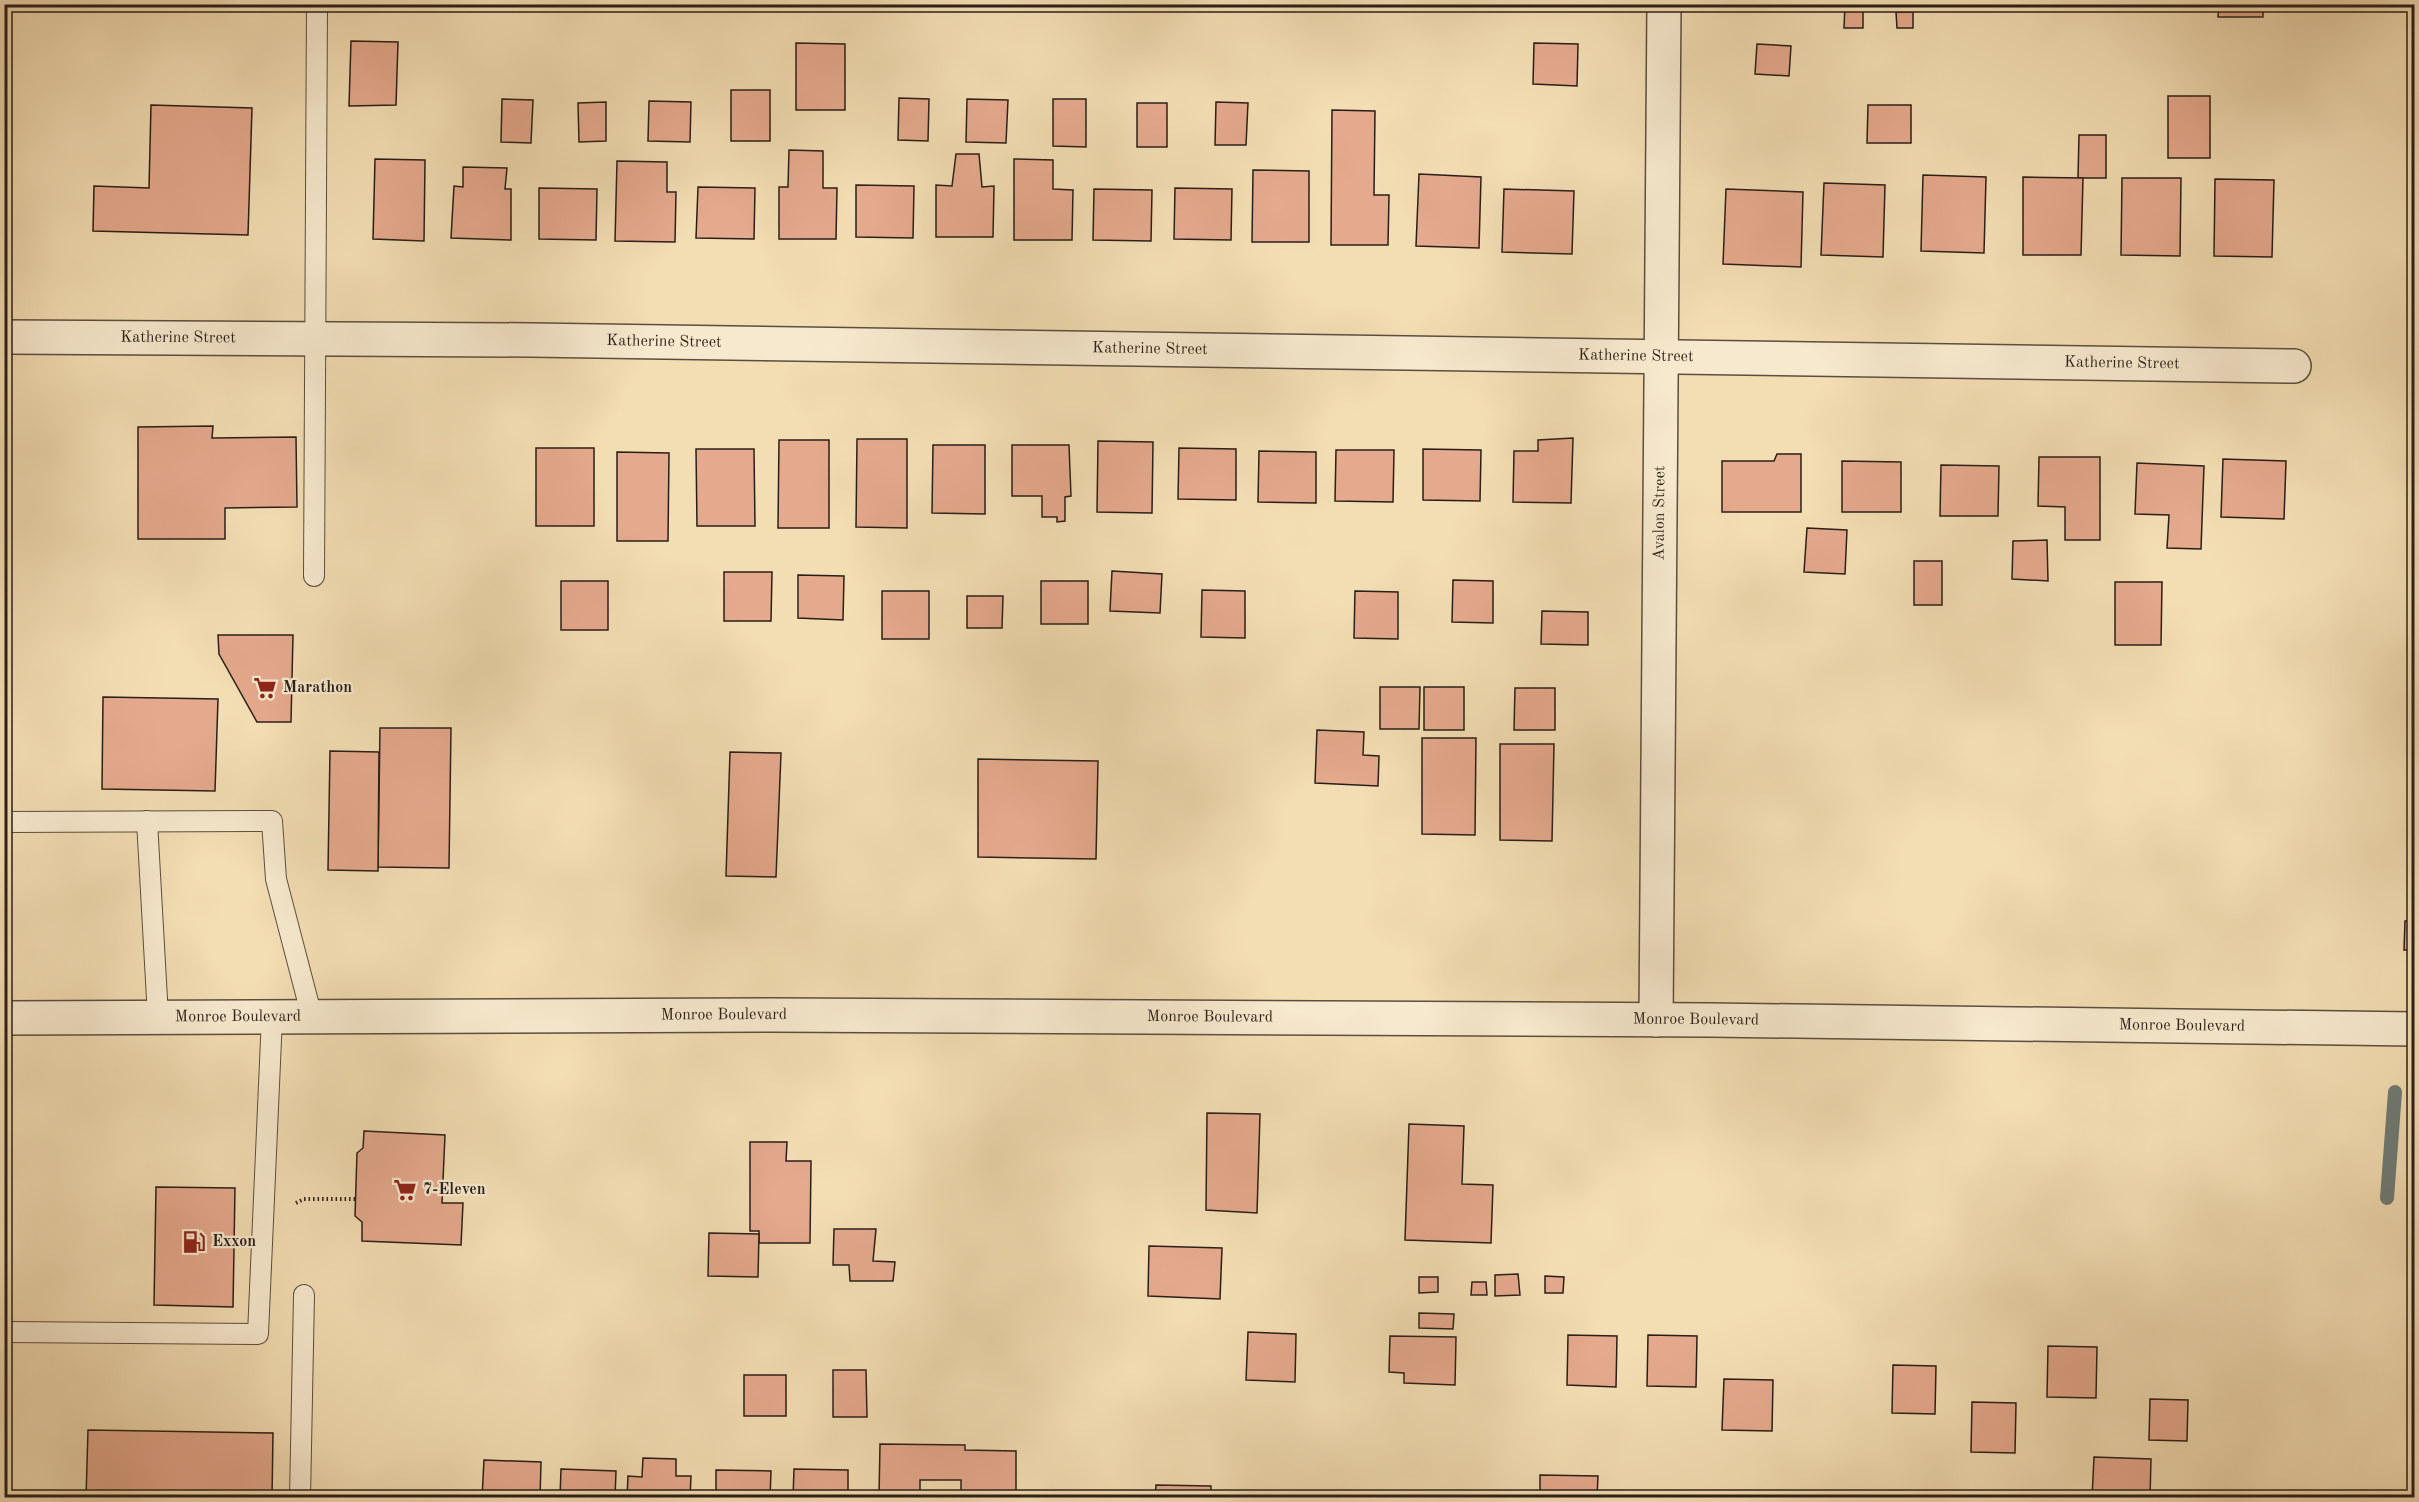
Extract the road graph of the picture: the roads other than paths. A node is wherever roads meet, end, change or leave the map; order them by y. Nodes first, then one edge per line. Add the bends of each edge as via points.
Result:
1 (317, 4) edge
2 (1664, 4) edge
3 (4, 337) edge
4 (314, 340) junction
5 (1660, 357) junction
6 (2294, 366) dead end
7 (314, 576) dead end
8 (147, 821) junction
9 (4, 822) edge
10 (158, 1017) junction
11 (272, 1017) junction
12 (312, 1017) junction
13 (4, 1018) edge
14 (1656, 1020) junction
15 (2415, 1029) edge
16 (304, 1295) dead end
17 (4, 1332) edge
18 (300, 1497) edge

1 - 4 lane
2 - 5 street, Avalon Street
3 - 4 street, Katherine Street
4 - 5 street, Katherine Street
4 - 7 lane
5 - 6 street, Katherine Street
5 - 14 street, Avalon Street
8 - 9 lane
8 - 10 lane
8 - 12 lane via 272,821 276,879
10 - 11 street, Monroe Boulevard
10 - 13 street, Monroe Boulevard
11 - 12 street, Monroe Boulevard
11 - 17 lane via 258,1334
12 - 14 street, Monroe Boulevard via 772,1014
14 - 15 street, Monroe Boulevard
16 - 18 lane

